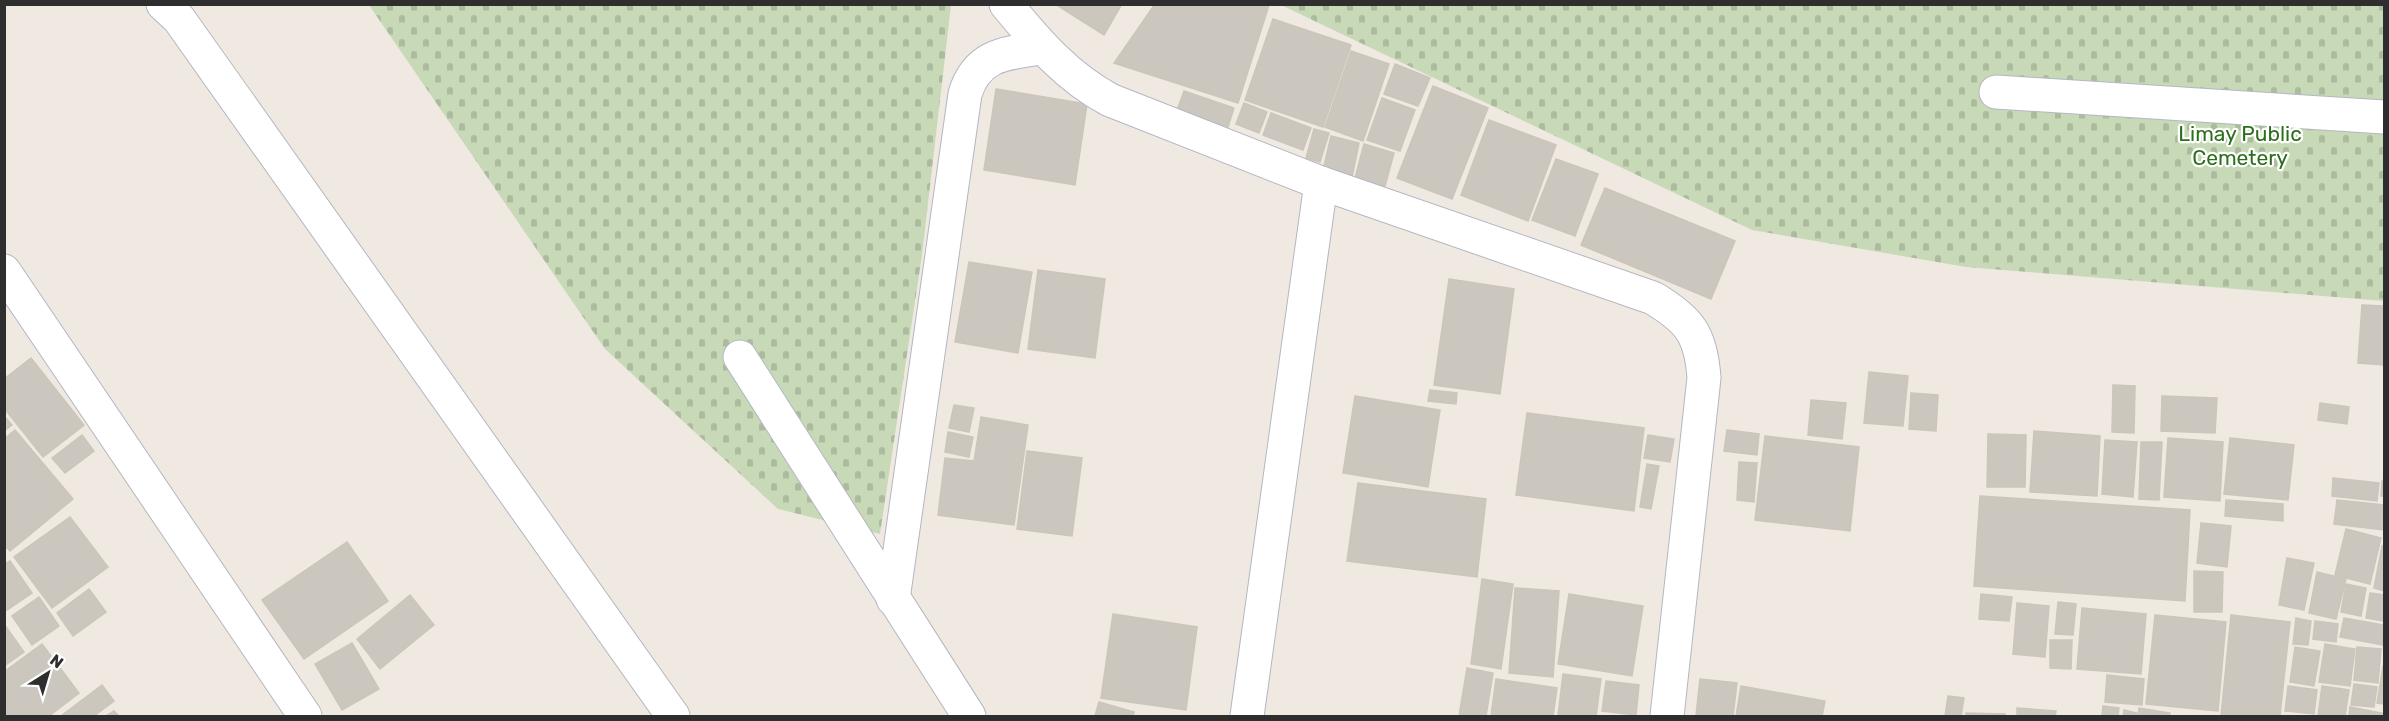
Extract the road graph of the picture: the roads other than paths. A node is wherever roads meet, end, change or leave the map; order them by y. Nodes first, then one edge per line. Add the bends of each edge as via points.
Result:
1 (163, 4) edge
2 (1006, 4) edge
3 (1042, 48) junction
4 (1996, 92) dead end
5 (2385, 117) edge
6 (1321, 183) junction
7 (4, 271) edge
8 (740, 357) dead end
9 (893, 599) junction
10 (304, 717) edge
11 (673, 717) edge
12 (969, 717) edge
13 (1247, 717) edge
14 (1667, 717) edge

1 - 11 street via 179,19
2 - 3 street
3 - 6 street via 1087,88 1110,100
3 - 9 street via 991,58 969,80 965,94
4 - 5 street
6 - 13 street
6 - 14 street via 1653,298 1675,311 1692,330 1702,353 1704,378
7 - 10 street
8 - 9 street
9 - 12 street

